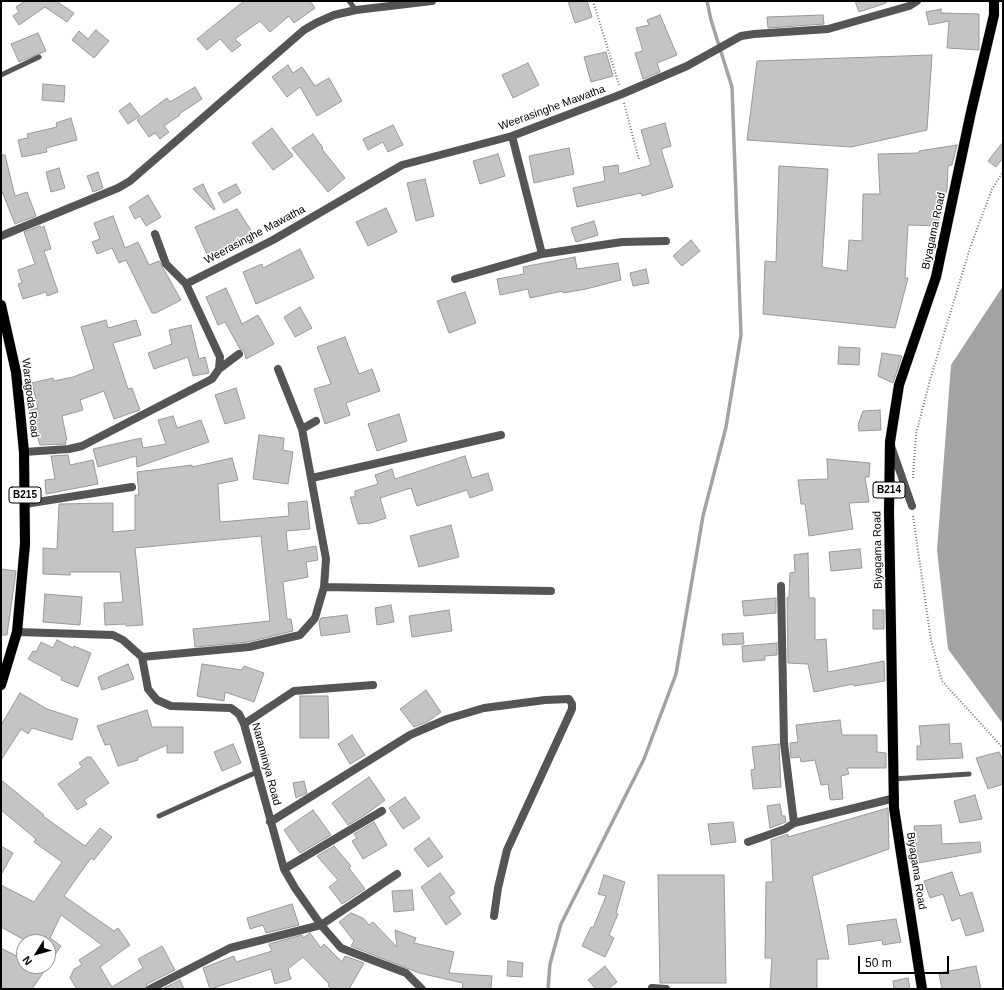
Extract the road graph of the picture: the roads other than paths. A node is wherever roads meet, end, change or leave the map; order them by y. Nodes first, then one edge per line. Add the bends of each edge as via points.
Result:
1 (349, 1) edge
2 (432, 1) edge
3 (917, 1) edge
4 (994, 1) edge
5 (356, 10) junction
6 (39, 58) dead end
7 (1, 75) edge
8 (512, 136) junction
9 (155, 234) dead end
10 (1, 236) edge
11 (666, 241) dead end
12 (542, 254) junction
13 (455, 279) dead end
14 (186, 284) junction
15 (1, 305) edge
16 (238, 354) dead end
17 (219, 369) junction
18 (278, 369) dead end
19 (316, 421) dead end
20 (302, 429) junction
21 (501, 435) dead end
22 (890, 442) junction
23 (24, 452) junction
24 (312, 478) junction
25 (132, 487) dead end
26 (25, 504) junction
27 (912, 506) road end
28 (781, 586) dead end
29 (324, 587) junction
30 (551, 590) dead end
31 (17, 632) junction
32 (142, 657) junction
33 (1, 685) edge
34 (373, 685) dead end
35 (244, 724) junction
36 (257, 772) junction
37 (969, 774) dead end
38 (892, 779) junction
39 (895, 798) junction
40 (382, 811) dead end
41 (159, 816) dead end
42 (270, 822) junction
43 (794, 823) junction
44 (748, 842) dead end
45 (284, 869) junction
46 (397, 874) dead end
47 (494, 916) dead end
48 (321, 924) junction
49 (652, 988) edge
50 (150, 989) edge
51 (422, 989) edge
52 (666, 989) edge
53 (922, 989) edge

1 - 5 lane
2 - 5 street
3 - 8 street, Weerasinghe Mawatha via 909,6 828,30 741,36 686,66 622,94
4 - 22 main road, Biyagama Road / B214 via 994,15 936,277 899,385
5 - 10 street via 334,15 304,30 130,181
6 - 7 lane
8 - 12 street
8 - 14 street, Weerasinghe Mawatha via 402,165 273,240
9 - 14 street via 166,264
11 - 12 street via 622,242
12 - 13 street
14 - 17 street via 220,357
15 - 23 main road, Waragoda Road / B215 via 16,372
16 - 17 street
17 - 23 street via 212,379 82,446
18 - 20 street
19 - 20 street
20 - 24 street
21 - 24 street
22 - 27 street
22 - 38 main road, Biyagama Road / B214
23 - 26 main road, Waragoda Road / B215
24 - 29 street via 326,558
25 - 26 street
26 - 31 main road, Waragoda Road / B215 via 25,544
28 - 43 street via 784,743
29 - 30 street
29 - 32 street via 315,618 300,635 249,646
31 - 32 street via 113,635 123,640
31 - 33 main road, Waragoda Road / B215
32 - 35 street, Naraminiya Road via 148,689 157,700 171,706 230,708 239,714
34 - 35 street via 294,691
35 - 36 street, Naraminiya Road
36 - 41 lane
36 - 42 street, Naraminiya Road
37 - 38 lane
38 - 39 main road, Biyagama Road / B214
39 - 43 street
39 - 53 main road, Biyagama Road / B214 via 894,808
40 - 45 street
42 - 45 street, Naraminiya Road
42 - 47 street via 410,735 447,719 484,708 569,699 572,709 506,850
43 - 44 street via 785,829
45 - 48 street, Naraminiya Road
46 - 48 street
48 - 50 street via 230,948
48 - 51 street, Naraminiya Road via 341,948 406,973
49 - 52 street

